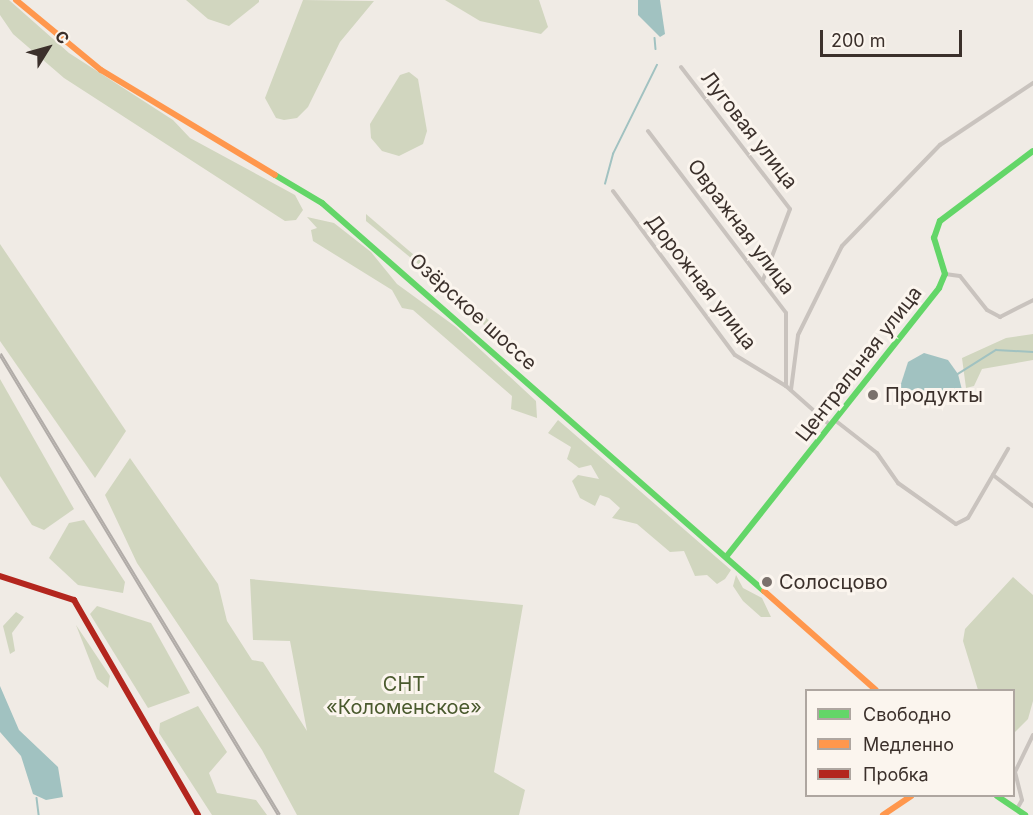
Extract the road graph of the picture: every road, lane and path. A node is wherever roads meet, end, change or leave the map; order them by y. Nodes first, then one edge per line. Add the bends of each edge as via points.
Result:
1 (16, 0) edge
2 (681, 67) dead end
3 (1033, 83) edge
4 (648, 131) dead end
5 (1033, 151) edge
6 (613, 191) dead end
7 (945, 274) junction
8 (764, 280) junction
9 (1033, 300) edge
10 (786, 386) junction
11 (791, 390) junction
12 (833, 424) junction
13 (1008, 449) dead end
14 (993, 475) junction
15 (1033, 506) edge
16 (726, 557) junction
17 (0, 576) edge
18 (875, 689) edge
19 (1033, 735) edge
20 (908, 797) edge
21 (1000, 797) edge
22 (1017, 810) junction
23 (198, 815) edge
24 (883, 815) edge
25 (1025, 815) edge

1 - 16 main road, Озёрское шоссе via 100,70 322,203
2 - 8 street, Луговая улица via 790,209
3 - 11 street via 940,145 842,246 798,335
4 - 8 street, Овражная улица
5 - 7 main road via 940,221 934,237
6 - 10 street, Дорожная улица via 735,355
7 - 9 street via 960,276 987,310 1000,317
7 - 12 main road, Центральная улица
8 - 10 street, Овражная улица via 788,320
10 - 11 street, Дорожная улица
11 - 12 street, Дорожная улица
12 - 14 street, Дорожная улица via 877,453 898,483 956,524 968,518
12 - 16 main road, Центральная улица
13 - 14 street
14 - 15 street
16 - 18 main road, Озёрское шоссе
17 - 23 main road via 74,600
19 - 22 street via 1015,772 1022,800
20 - 24 main road
21 - 22 main road
22 - 25 main road

